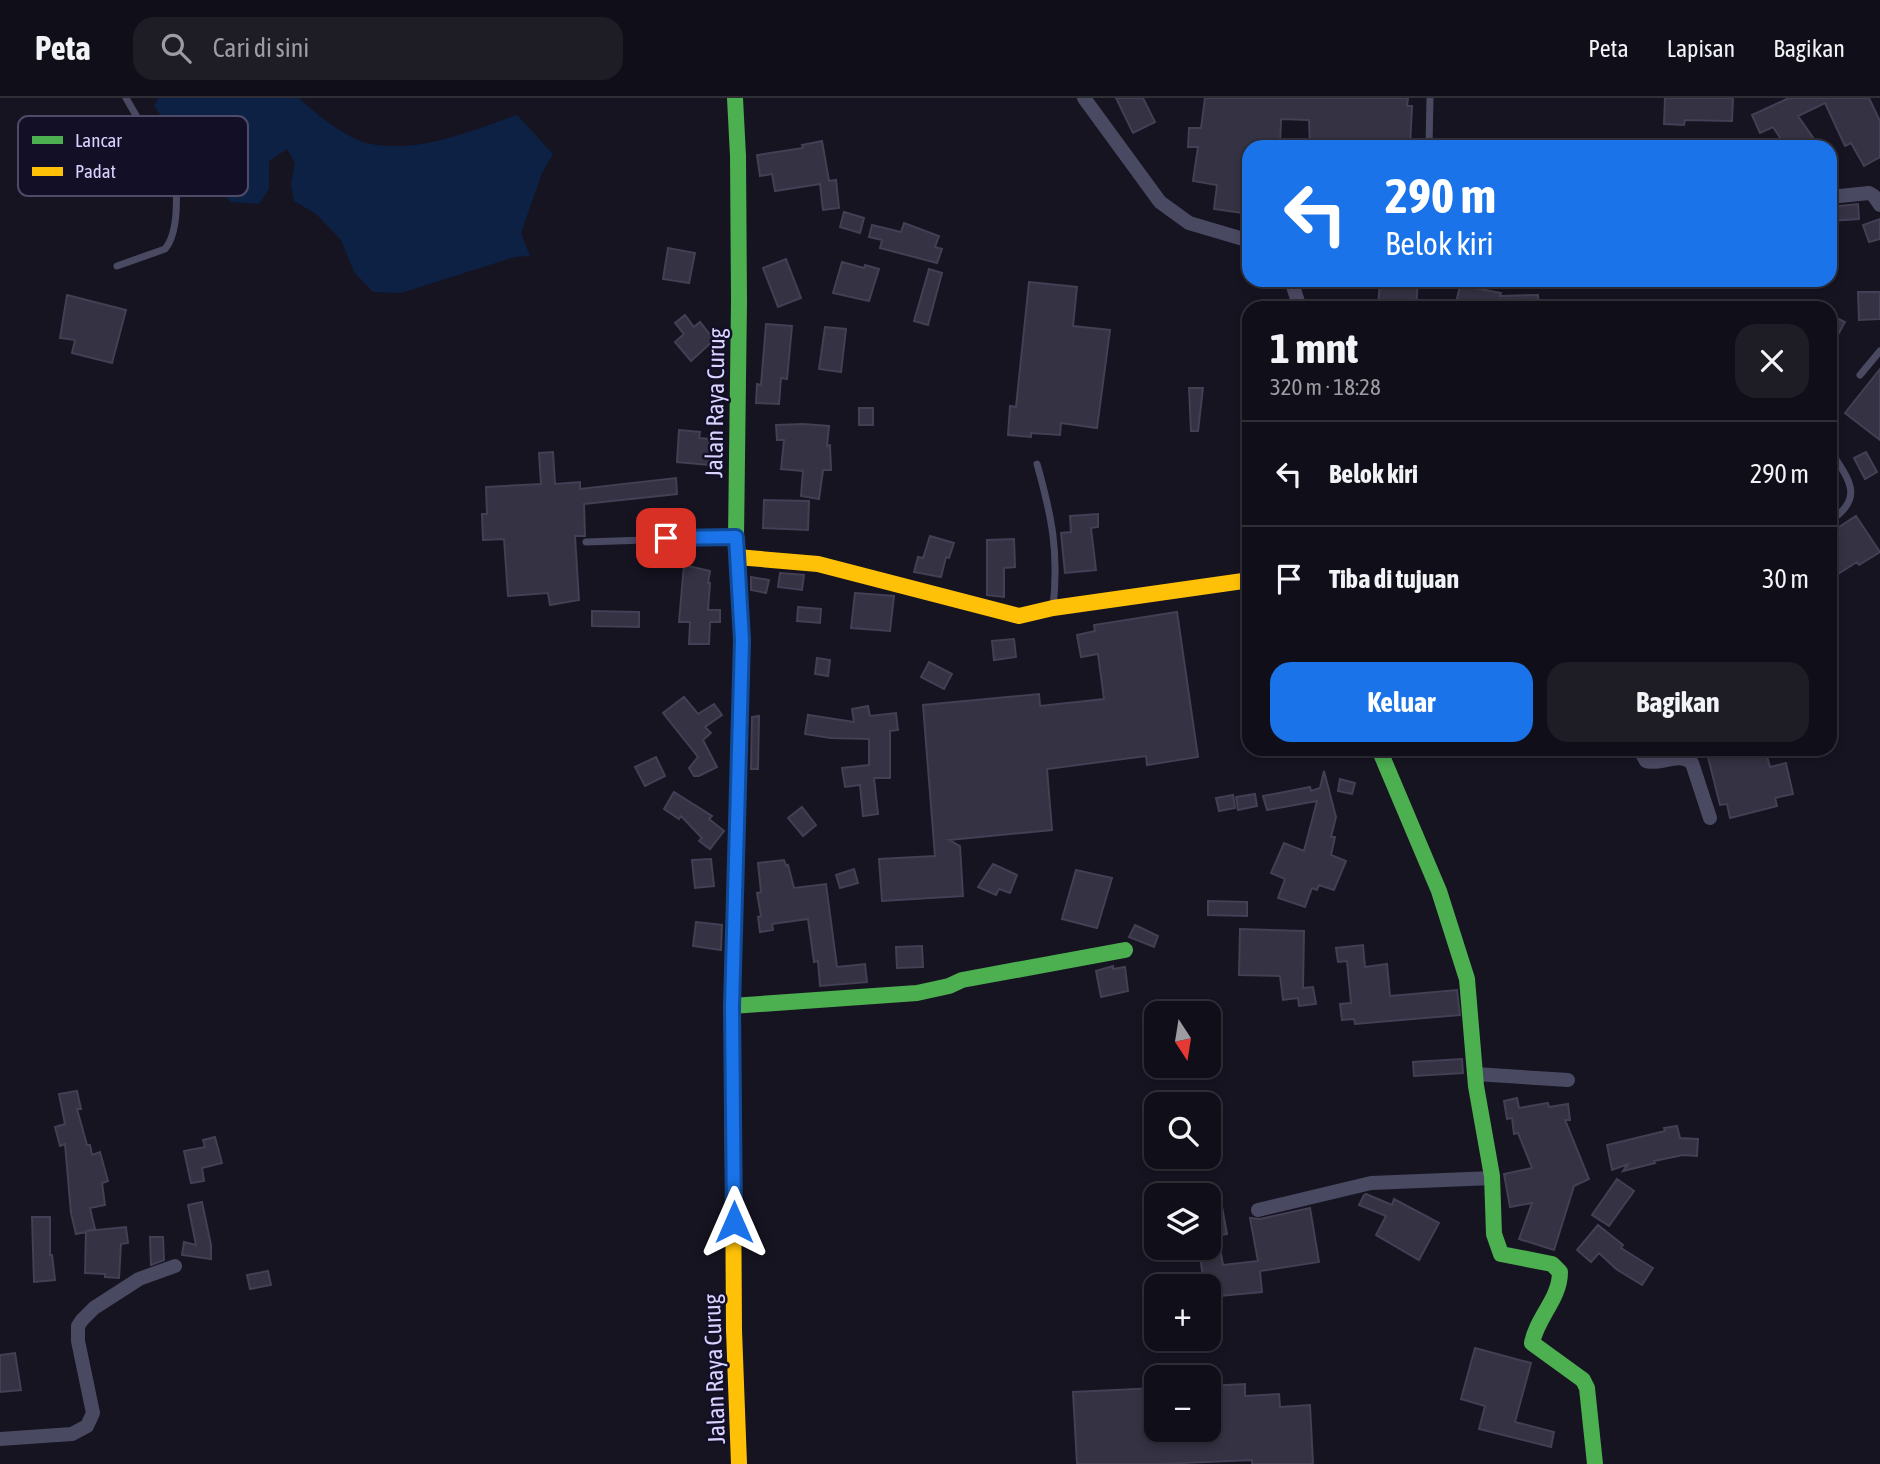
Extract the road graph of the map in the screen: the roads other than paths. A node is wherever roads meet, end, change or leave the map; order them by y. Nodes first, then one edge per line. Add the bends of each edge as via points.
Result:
1 (126, 98) edge
2 (735, 98) edge
3 (1084, 98) edge
4 (1430, 98) edge
5 (136, 116) edge
6 (1429, 140) edge
7 (177, 196) edge
8 (1837, 196) edge
9 (1880, 205) edge
10 (1242, 239) edge
11 (117, 266) dead end
12 (1880, 351) edge
13 (1860, 375) dead end
14 (1837, 462) edge
15 (1037, 464) dead end
16 (1837, 516) edge
17 (736, 537) junction
18 (586, 542) dead end
19 (737, 557) junction
20 (1242, 581) edge
21 (1053, 608) junction
22 (1382, 756) edge
23 (1643, 756) edge
24 (1710, 818) dead end
25 (1125, 950) dead end
26 (732, 1006) junction
27 (1475, 1074) junction
28 (1568, 1080) dead end
29 (1493, 1178) junction
30 (1258, 1210) dead end
31 (175, 1266) dead end
32 (0, 1439) edge
33 (739, 1464) edge
34 (1595, 1464) edge

1 - 5 lane
2 - 17 street, Jalan Raya Curug via 739,262
3 - 10 street via 1160,202 1189,223
4 - 6 lane
7 - 11 lane via 171,242 165,249
8 - 9 street via 1869,193
12 - 13 lane
14 - 16 lane via 1852,494 1848,508
15 - 21 lane via 1055,535
17 - 18 lane
17 - 19 street, Jalan Raya Curug
19 - 21 street via 818,564 1018,616
19 - 26 street, Jalan Raya Curug via 742,640
20 - 21 street
22 - 27 street via 1420,844 1467,979
23 - 24 street via 1652,763 1678,757 1692,763
25 - 26 street via 962,980 917,993
26 - 33 street, Jalan Raya Curug
27 - 28 street
27 - 29 street
29 - 30 street via 1371,1183
29 - 34 street via 1493,1226 1502,1254 1552,1264 1560,1272 1558,1295 1539,1319 1532,1343 1583,1380
31 - 32 street via 139,1279 94,1308 78,1326 93,1413 87,1426 72,1434

